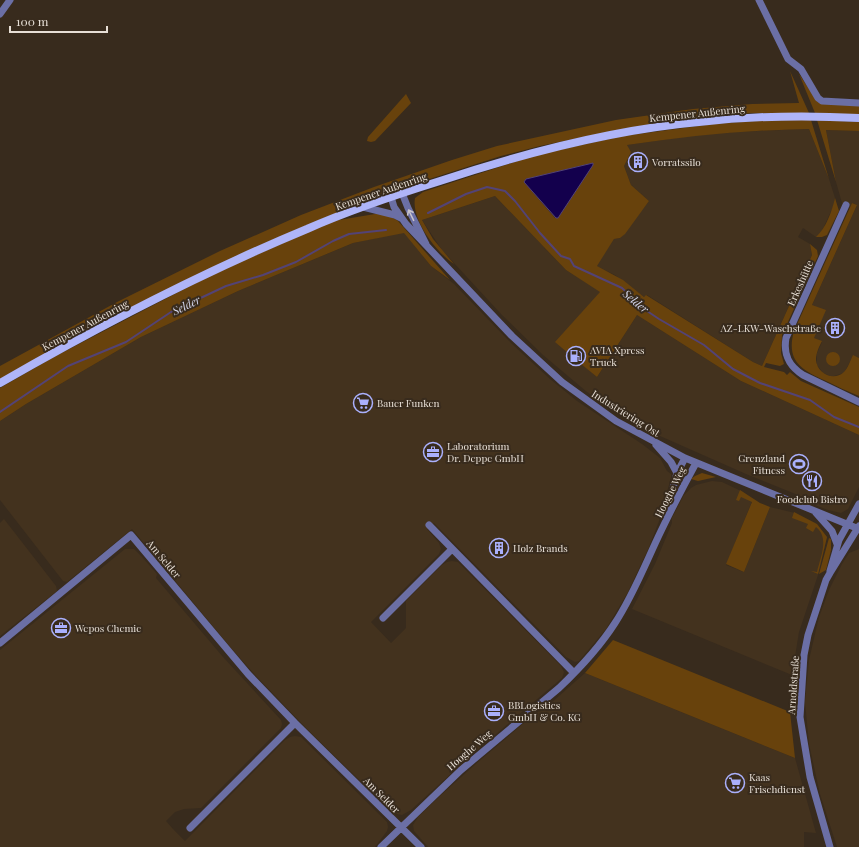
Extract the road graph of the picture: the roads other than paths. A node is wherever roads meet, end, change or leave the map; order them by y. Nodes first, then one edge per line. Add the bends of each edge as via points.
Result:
1 (10, 0) edge
2 (760, 0) edge
3 (0, 14) edge
4 (859, 103) edge
5 (859, 118) edge
6 (402, 193) junction
7 (391, 197) junction
8 (846, 205) dead end
9 (363, 207) junction
10 (401, 218) junction
11 (428, 247) junction
12 (0, 383) edge
13 (859, 402) edge
14 (652, 442) junction
15 (686, 458) junction
16 (696, 463) junction
17 (677, 473) junction
18 (859, 504) edge
19 (816, 513) junction
20 (429, 525) dead end
21 (847, 525) junction
22 (858, 528) edge
23 (662, 530) junction
24 (837, 544) junction
25 (452, 549) junction
26 (830, 573) junction
27 (383, 618) dead end
28 (0, 643) edge
29 (574, 673) junction
30 (295, 723) junction
31 (401, 827) junction
32 (190, 828) dead end
33 (381, 847) edge
34 (421, 847) edge
35 (830, 847) edge

1 - 3 street
2 - 4 street via 788,59 801,69 818,98 822,101
5 - 6 main road, Kempener Außenring via 753,117 603,136 512,158
6 - 7 main road, Kempener Außenring
11 -> 6 street, Industriering Ost
7 - 9 main road, Kempener Außenring
7 - 10 street, Industriering Ost
8 - 13 street, Erkeshütte via 786,338 785,351 795,370
9 - 10 street
9 - 12 main road, Kempener Außenring via 307,228 168,292
10 - 11 street, Industriering Ost
11 - 14 street, Industriering Ost via 512,336 562,382 616,421
14 - 15 street, Industriering Ost
14 - 17 street, Hooghe Weg via 671,462
15 - 16 street, Industriering Ost
15 - 17 street, Hooghe Weg
16 - 19 street, Industriering Ost
16 - 23 street, Hooghe Weg
17 - 23 street, Hooghe Weg
18 - 21 street
19 - 21 street, Industriering Ost
19 - 24 street via 832,531
20 - 25 street
21 - 22 street, Industriering Ost
21 - 24 street, Arnoldstraße
22 - 26 street, Arnoldstraße
23 - 29 street, Hooghe Weg via 629,599 615,622 596,649
24 - 26 street, Arnoldstraße
25 - 27 street
25 - 29 street
26 - 35 street, Arnoldstraße via 808,635 803,662 800,717 810,777
28 - 30 street, Am Selder via 131,535 228,652
29 - 31 street, Hooghe Weg via 461,770
30 - 31 street, Am Selder
30 - 32 street
31 - 33 street, Hooghe Weg
31 - 34 street, Am Selder

